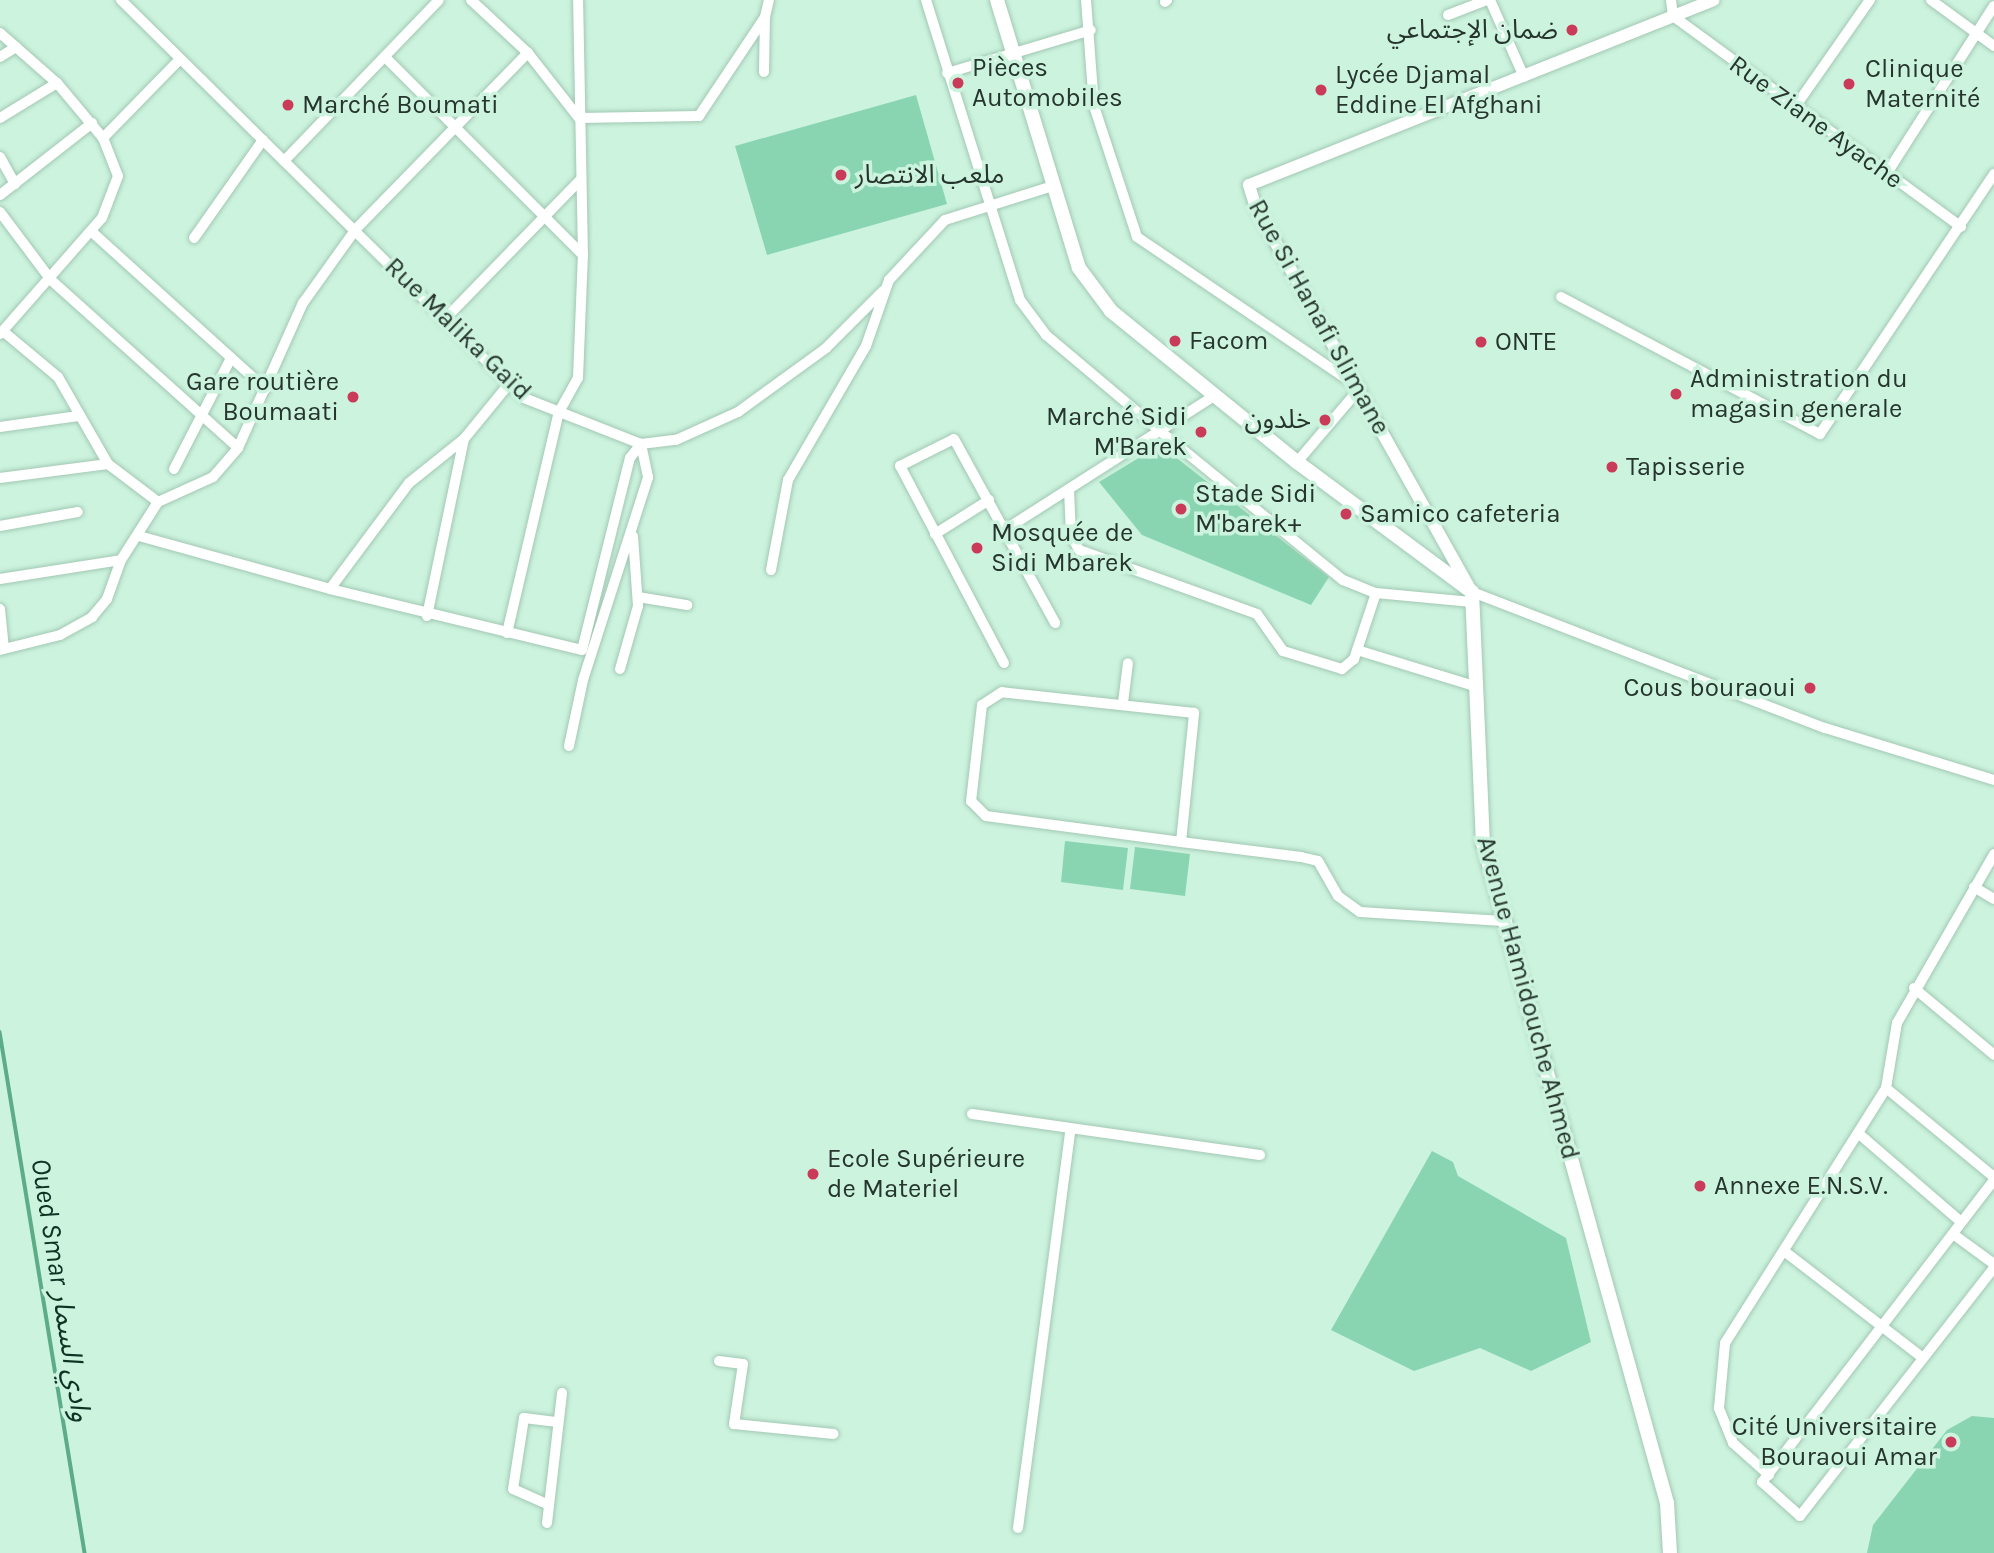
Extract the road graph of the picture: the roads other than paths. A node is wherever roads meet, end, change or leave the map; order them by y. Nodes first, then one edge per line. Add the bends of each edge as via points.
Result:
1 (121, 0) edge
2 (439, 0) edge
3 (471, 0) edge
4 (578, 0) edge
5 (769, 0) edge
6 (926, 0) edge
7 (997, 0) edge
8 (1086, 0) edge
9 (1488, 0) edge
10 (1671, 0) edge
11 (1713, 0) edge
12 (1870, 0) edge
13 (1931, 0) edge
14 (1994, 6) edge
15 (1448, 15) dead end
16 (1673, 16) junction
17 (765, 17) junction
18 (1091, 30) junction
19 (0, 33) edge
20 (1976, 34) junction
21 (1994, 46) edge
22 (16, 47) junction
23 (528, 53) junction
24 (1013, 54) junction
25 (0, 57) edge
26 (180, 58) junction
27 (388, 60) junction
28 (764, 72) dead end
29 (947, 73) junction
30 (1524, 77) junction
31 (57, 83) junction
32 (1795, 107) junction
33 (0, 118) edge
34 (579, 118) junction
35 (92, 123) junction
36 (458, 129) junction
37 (103, 138) junction
38 (263, 140) junction
39 (0, 158) edge
40 (284, 161) junction
41 (1886, 173) junction
42 (1994, 174) edge
43 (581, 179) junction
44 (15, 184) junction
45 (1053, 186) junction
46 (0, 195) edge
47 (986, 207) junction
48 (0, 212) edge
49 (549, 216) junction
50 (1961, 227) junction
51 (356, 229) junction
52 (92, 232) junction
53 (194, 238) dead end
54 (583, 256) junction
55 (51, 280) junction
56 (883, 291) junction
57 (1561, 298) dead end
58 (444, 320) junction
59 (2, 333) edge
60 (230, 358) junction
61 (509, 384) junction
62 (1360, 388) junction
63 (266, 389) junction
64 (1214, 396) junction
65 (559, 412) junction
66 (202, 415) junction
67 (78, 416) junction
68 (0, 426) edge
69 (1160, 431) junction
70 (464, 439) junction
71 (641, 444) junction
72 (238, 448) junction
73 (1297, 462) junction
74 (108, 464) junction
75 (174, 468) dead end
76 (0, 478) edge
77 (1069, 490) junction
78 (989, 499) junction
79 (159, 502) junction
80 (78, 512) dead end
81 (0, 526) edge
82 (1003, 531) junction
83 (632, 532) junction
84 (935, 534) junction
85 (139, 536) junction
86 (121, 560) junction
87 (771, 570) dead end
88 (0, 579) edge
89 (330, 589) junction
90 (1376, 593) junction
91 (638, 597) junction
92 (1472, 597) junction
93 (687, 606) dead end
94 (0, 609) edge
95 (428, 616) junction
96 (1055, 623) dead end
97 (507, 633) junction
98 (2, 650) edge
99 (1357, 650) junction
100 (1004, 663) dead end
101 (1128, 663) dead end
102 (620, 669) dead end
103 (1477, 687) junction
104 (1123, 703) junction
105 (569, 746) dead end
106 (1994, 780) edge
107 (1181, 842) junction
108 (1994, 854) edge
109 (1974, 887) junction
110 (1994, 899) edge
111 (1503, 921) junction
112 (1914, 988) junction
113 (1994, 1055) edge
114 (1886, 1088) junction
115 (972, 1114) dead end
116 (1071, 1128) junction
117 (1858, 1133) junction
118 (1260, 1155) dead end
119 (1994, 1178) edge
120 (1961, 1222) junction
121 (1953, 1234) junction
122 (1784, 1251) junction
123 (1994, 1266) edge
124 (1881, 1327) junction
125 (1923, 1358) junction
126 (719, 1361) dead end
127 (562, 1393) dead end
128 (558, 1422) junction
129 (834, 1434) dead end
130 (1769, 1475) junction
131 (549, 1505) junction
132 (547, 1523) dead end
133 (1018, 1528) dead end
134 (1670, 1553) edge

1 - 26 street, Rue Malika Gaïd
2 - 27 street
3 - 23 street
4 - 34 street
5 - 17 street
6 - 29 street
7 - 24 main road
8 - 18 street
9 - 15 street
9 - 30 street
10 - 16 street
11 - 16 street, Rue Si Hanafi Slimane
12 - 32 street
13 - 20 street
14 - 20 street
16 - 30 street, Rue Si Hanafi Slimane
16 - 32 street, Rue Ziane Ayache
17 - 28 street
17 - 34 street via 699,116
18 - 24 street
18 - 62 street via 1094,106 1137,237
19 - 22 street
20 - 21 street
20 - 41 street
22 - 25 street
22 - 31 street
23 - 34 street
23 - 36 street
24 - 29 street
24 - 45 main road
26 - 37 street
26 - 38 street, Rue Malika Gaïd
27 - 36 street
27 - 40 street
29 - 47 street
30 - 62 street, Rue Si Hanafi Slimane via 1249,185 1256,208
31 - 33 street
31 - 35 street
32 - 41 street, Rue Ziane Ayache
34 - 43 street
35 - 37 street
35 - 44 street
36 - 49 street
36 - 51 street
37 - 52 street via 118,176
38 - 40 street, Rue Malika Gaïd
38 - 53 street
39 - 44 street
40 - 51 street, Rue Malika Gaïd
41 - 50 street, Rue Ziane Ayache
42 - 50 street
43 - 49 street
43 - 54 street
44 - 46 street
45 - 47 street
45 - 64 main road via 1079,268 1111,311
47 - 56 street via 945,220 918,242
47 - 69 street via 1020,300 1046,335
48 - 55 street
49 - 54 street
49 - 58 street
50 - 57 street via 1828,430 1816,432
51 - 58 street, Rue Malika Gaïd
51 - 63 street via 303,303
52 - 55 street
52 - 60 street
54 - 65 street via 578,378
55 - 59 street
55 - 66 street
56 - 71 street, Rue Malika Gaïd via 826,348 738,412 676,440
56 - 87 street via 866,346 788,480
58 - 61 street, Rue Malika Gaïd
59 - 67 street via 58,377
60 - 63 street
60 - 66 street
61 - 65 street, Rue Malika Gaïd via 524,398
61 - 70 street
62 - 73 street
62 - 92 street, Rue Si Hanafi Slimane
63 - 72 street
64 - 69 street
64 - 73 main road
65 - 71 street, Rue Malika Gaïd
65 - 97 street
66 - 72 street
66 - 75 street
67 - 68 street
67 - 74 street
69 - 77 street
69 - 90 street via 1343,580
70 - 89 street via 409,483
70 - 95 street
71 - 83 street via 648,477
71 - 97 street via 630,458 582,650
72 - 79 street via 213,477
73 - 92 main road
74 - 76 street
74 - 79 street
77 - 82 street
77 - 99 street via 1071,535 1079,550 1257,614 1283,651 1342,669
78 - 82 street
78 - 84 street
78 - 84 street via 954,439 901,466
79 - 85 street
80 - 81 street
82 - 96 street
83 - 91 street
83 - 105 street via 583,680
84 - 100 street
85 - 86 street
85 - 89 street
86 - 88 street
86 - 98 street via 107,599 92,617 60,635
89 - 95 street
90 - 92 street
90 - 99 street
91 - 93 street
91 - 102 street
92 - 103 main road, Avenue Hamidouche Ahmed
92 - 106 street via 1825,728
94 - 98 street
95 - 97 street
99 - 103 street
101 - 104 street
103 - 111 main road, Avenue Hamidouche Ahmed via 1483,843
104 - 107 street via 1188,709 1198,720
104 - 107 street via 990,696 982,705 975,810
107 - 111 street via 1318,861 1338,896 1360,912
108 - 109 street
109 - 110 street
109 - 112 street
111 - 134 main road, Avenue Hamidouche Ahmed via 1667,1503
112 - 113 street
112 - 114 street via 1897,1023
114 - 117 street
114 - 119 street
115 - 116 street
116 - 118 street
116 - 133 street
117 - 120 street
117 - 122 street
119 - 120 street
120 - 121 street
121 - 123 street
121 - 124 street
122 - 124 street
122 - 130 street via 1725,1343 1717,1378 1719,1408 1733,1443
123 - 125 street
124 - 125 street
124 - 130 street
125 - 130 street via 1800,1516 1762,1482
126 - 129 street via 743,1364 734,1424
127 - 128 street
128 - 131 street
128 - 131 street via 524,1418 513,1489
131 - 132 street

